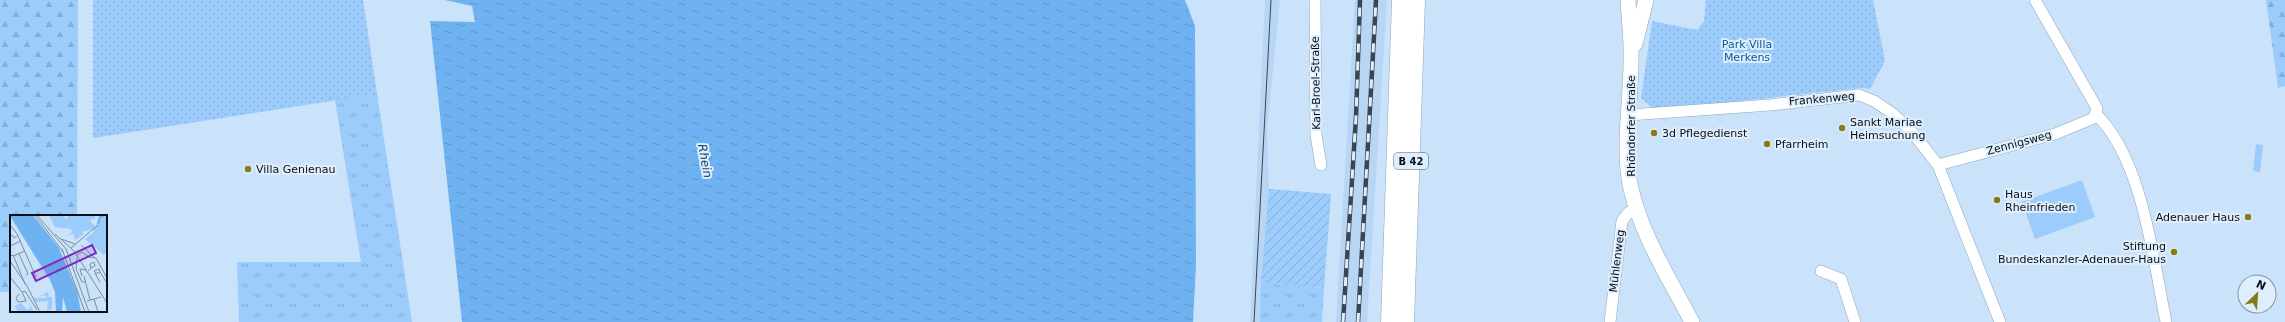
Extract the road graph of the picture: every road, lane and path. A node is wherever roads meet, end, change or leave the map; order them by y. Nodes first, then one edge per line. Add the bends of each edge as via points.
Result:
1 (1315, 0) edge
2 (1401, 0) edge
3 (1416, 0) edge
4 (1628, 0) edge
5 (1646, 0) edge
6 (2035, 0) edge
7 (1631, 60) junction
8 (2096, 114) junction
9 (1629, 115) junction
10 (1321, 165) dead end
11 (1938, 165) junction
12 (1638, 210) junction
13 (1822, 271) dead end
14 (1390, 322) edge
15 (1405, 322) edge
16 (1610, 322) edge
17 (1692, 322) edge
18 (1854, 322) edge
19 (2000, 322) edge
20 (2166, 322) edge

1 - 10 street, Karl-Broel-Straße via 1316,135
2 - 14 highway, B 42
3 - 15 highway, B 42
4 - 7 main road, Rhöndorfer Straße
5 - 7 main road, Rhöndorfer Straße
6 - 8 street via 2094,103
7 - 9 main road, Rhöndorfer Straße
8 - 11 street, Zennigsweg via 2089,121 2055,134
8 - 20 street via 2109,127 2130,170 2140,199
9 - 11 street, Frankenweg via 1859,95 1874,101 1892,114 1921,141
9 - 12 main road, Rhöndorfer Straße via 1628,167
11 - 19 street, Frankenweg
12 - 16 street, Mühlenweg via 1629,212 1622,221
12 - 17 main road, Rhöndorfer Straße via 1658,258
13 - 18 street via 1841,279

